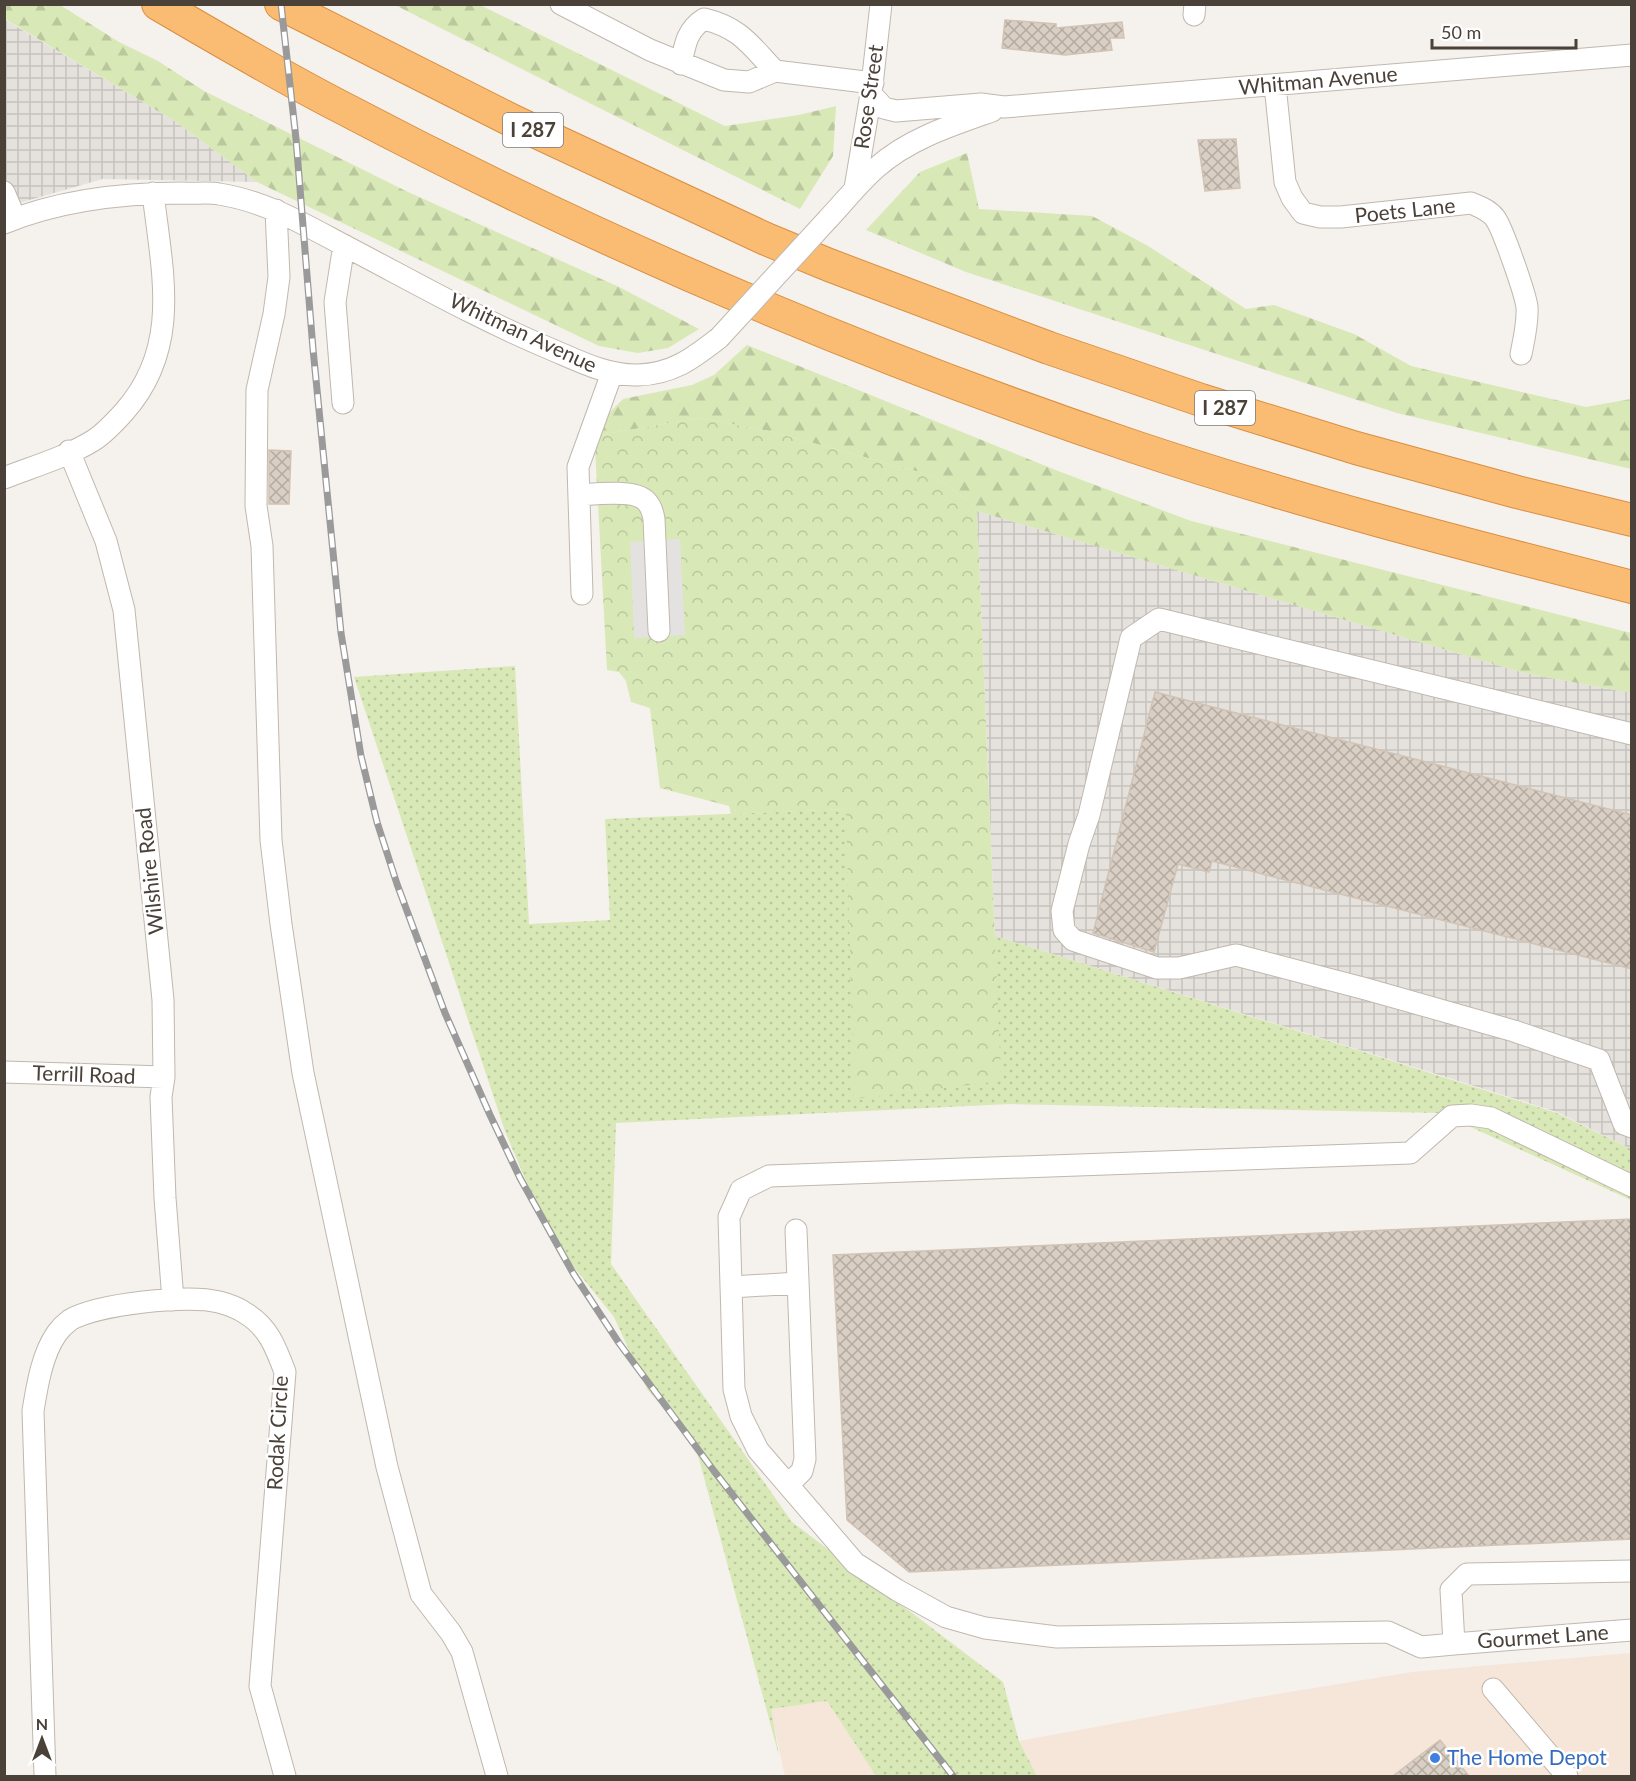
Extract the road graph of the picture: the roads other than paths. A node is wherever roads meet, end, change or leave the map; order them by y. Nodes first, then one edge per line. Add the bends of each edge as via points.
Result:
1 (158, 4) edge
2 (281, 4) edge
3 (561, 4) edge
4 (881, 4) edge
5 (1632, 55) edge
6 (681, 64) junction
7 (775, 71) junction
8 (1275, 85) junction
9 (872, 89) junction
10 (1004, 107) junction
11 (855, 189) junction
12 (4, 192) edge
13 (153, 193) junction
14 (276, 210) junction
15 (10, 220) edge
16 (344, 245) junction
17 (1521, 354) dead end
18 (612, 373) junction
19 (343, 403) dead end
20 (69, 452) junction
21 (4, 478) edge
22 (579, 495) junction
23 (1632, 520) edge
24 (1632, 587) edge
25 (582, 594) dead end
26 (658, 631) dead end
27 (1632, 734) edge
28 (4, 1072) edge
29 (164, 1077) junction
30 (1632, 1127) edge
31 (1632, 1186) edge
32 (796, 1230) dead end
33 (798, 1283) junction
34 (731, 1287) junction
35 (173, 1300) junction
36 (788, 1485) junction
37 (1632, 1571) edge
38 (1632, 1630) edge
39 (1454, 1644) junction
40 (1493, 1689) dead end
41 (45, 1776) edge
42 (285, 1776) edge
43 (497, 1776) edge
44 (1568, 1776) edge

1 - 24 highway via 337,106 506,191 721,290 913,367 1130,445 1270,490 1388,525
2 - 23 highway, I 287 via 525,126 840,269 1201,400 1356,448
3 - 6 street
4 - 9 street, Rose Street
5 - 8 street, Whitman Avenue
6 - 7 street via 736,82 748,82
6 - 7 street via 686,38 693,26 704,19 737,31
7 - 9 street
8 - 10 street, Whitman Avenue
8 - 17 street, Poets Lane via 1285,182 1303,213 1341,218 1471,203 1495,218 1527,306
9 - 10 street, Whitman Avenue via 884,108 896,111 981,104
9 - 11 street, Rose Street
10 - 11 street, Whitman Avenue via 922,137 877,166
11 - 18 street, Whitman Avenue, bridge via 719,338 690,361 662,372
12 - 15 street
13 - 14 street, Whitman Avenue via 219,194
13 - 15 street, Whitman Avenue via 49,208
13 - 20 street via 165,298 159,350 137,397 94,440
14 - 16 street, Whitman Avenue
14 - 43 street via 279,277 257,390 256,506 262,546 271,840 281,924 303,1073 387,1467 421,1594 462,1652
16 - 18 street, Whitman Avenue via 517,335
16 - 19 street via 335,302
18 - 22 street via 578,467
20 - 21 street
20 - 29 street, Wilshire Road via 106,541 124,610 163,1000
22 - 25 street
22 - 26 street via 625,494 639,496 648,503 654,519
27 - 30 street via 1159,619 1131,638 1062,911 1064,930 1073,940 1157,968 1179,968 1236,955 1514,1031 1599,1060 1624,1124
28 - 29 street, Terrill Road
29 - 35 street, Wilshire Road via 161,1097 165,1198
31 - 34 street, Gourmet Lane via 1491,1118 1471,1115 1452,1116 1410,1153 769,1176 741,1190 729,1217
32 - 33 street
33 - 34 street
33 - 36 street via 806,1459 802,1471
34 - 36 street, Gourmet Lane via 734,1389 741,1416 758,1450
35 - 41 street, Rodak Circle via 114,1306 70,1320 57,1333 38,1385 33,1411
35 - 42 street, Rodak Circle via 219,1302 245,1313 262,1326 275,1344 285,1372 260,1686
36 - 39 street, Gourmet Lane via 855,1563 946,1617 985,1628 1057,1637 1388,1632 1421,1647
37 - 39 street via 1467,1574 1451,1590
38 - 39 street, Gourmet Lane
40 - 44 street

